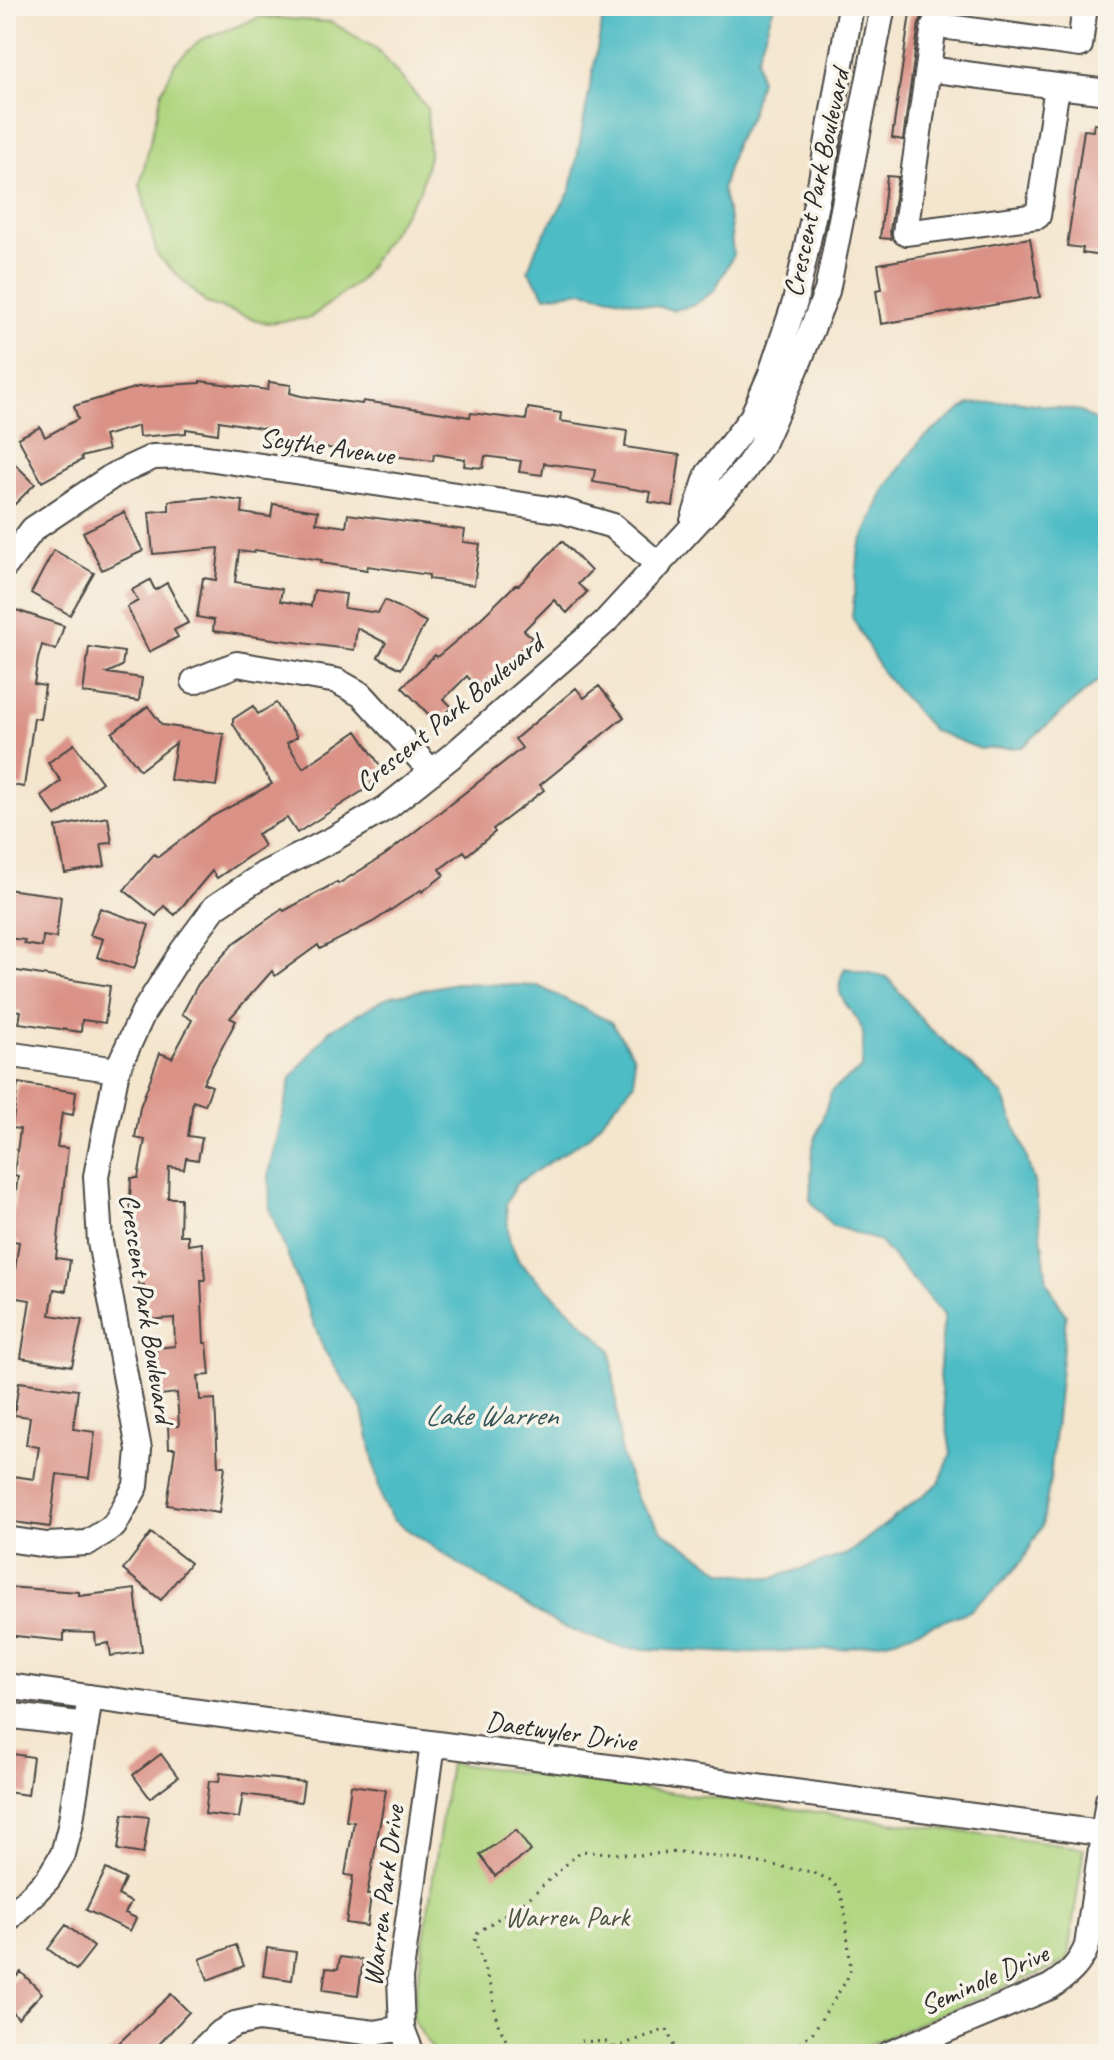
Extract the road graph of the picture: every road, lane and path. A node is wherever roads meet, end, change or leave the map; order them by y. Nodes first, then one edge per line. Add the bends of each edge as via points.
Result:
1 (883, 6) edge
2 (1085, 6) edge
3 (850, 17) edge
4 (879, 32) junction
5 (1080, 45) junction
6 (928, 69) junction
7 (1066, 87) junction
8 (1108, 92) edge
9 (721, 455) junction
10 (744, 471) junction
11 (691, 527) junction
12 (6, 565) edge
13 (659, 565) junction
14 (194, 681) dead end
15 (432, 772) junction
16 (6, 1054) edge
17 (117, 1070) junction
18 (6, 1539) edge
19 (6, 1686) edge
20 (90, 1697) junction
21 (6, 1715) edge
22 (86, 1725) junction
23 (433, 1744) junction
24 (1108, 1800) edge
25 (1106, 1834) edge
26 (6, 1921) edge
27 (402, 2028) junction
28 (581, 2041) dead end
29 (613, 2048) junction
30 (198, 2054) edge
31 (412, 2054) edge
32 (513, 2054) edge
33 (616, 2054) edge
34 (677, 2054) edge
35 (778, 2054) edge
36 (889, 2054) edge

1 - 4 street, Crescent Park Boulevard
2 - 5 street
3 - 4 street
3 - 9 street, Crescent Park Boulevard via 795,302 752,417
4 - 10 street, Crescent Park Boulevard via 827,291 791,382
5 - 6 street via 934,25
5 - 7 street
6 - 7 street
6 - 7 street via 905,233 1038,216
7 - 8 street
9 - 10 street
9 - 11 street, Crescent Park Boulevard via 708,474
10 - 11 street, Crescent Park Boulevard
11 - 13 street, Crescent Park Boulevard
12 - 13 street, Scythe Avenue via 33,529 114,475 153,457 194,456 563,511 613,526
13 - 15 street, Crescent Park Boulevard via 605,622
14 - 15 street via 237,664 337,681 362,695
15 - 17 street, Crescent Park Boulevard via 386,808 264,874 215,907 143,1013
16 - 17 street
17 - 18 street, Crescent Park Boulevard via 96,1176 100,1242 139,1449 136,1486 114,1526 87,1543
19 - 20 street, Daetwyler Drive
20 - 22 street
20 - 23 street, Daetwyler Drive
21 - 22 street
22 - 26 street via 63,1854 48,1879
23 - 25 street, Daetwyler Drive
23 - 27 street, Warren Park Drive via 400,1978
24 - 25 street, Seminole Drive
25 - 36 street, Seminole Drive via 1087,1946 1070,1974
27 - 30 street via 375,2033 258,2019 235,2024
27 - 31 street, Warren Park Drive
28 - 29 path via 607,2042
29 - 33 path
29 - 34 path via 667,2029
32 - 35 path via 497,2022 475,1941 478,1932 528,1899 581,1851 679,1852 743,1860 812,1872 839,1889 851,1969 813,2032

